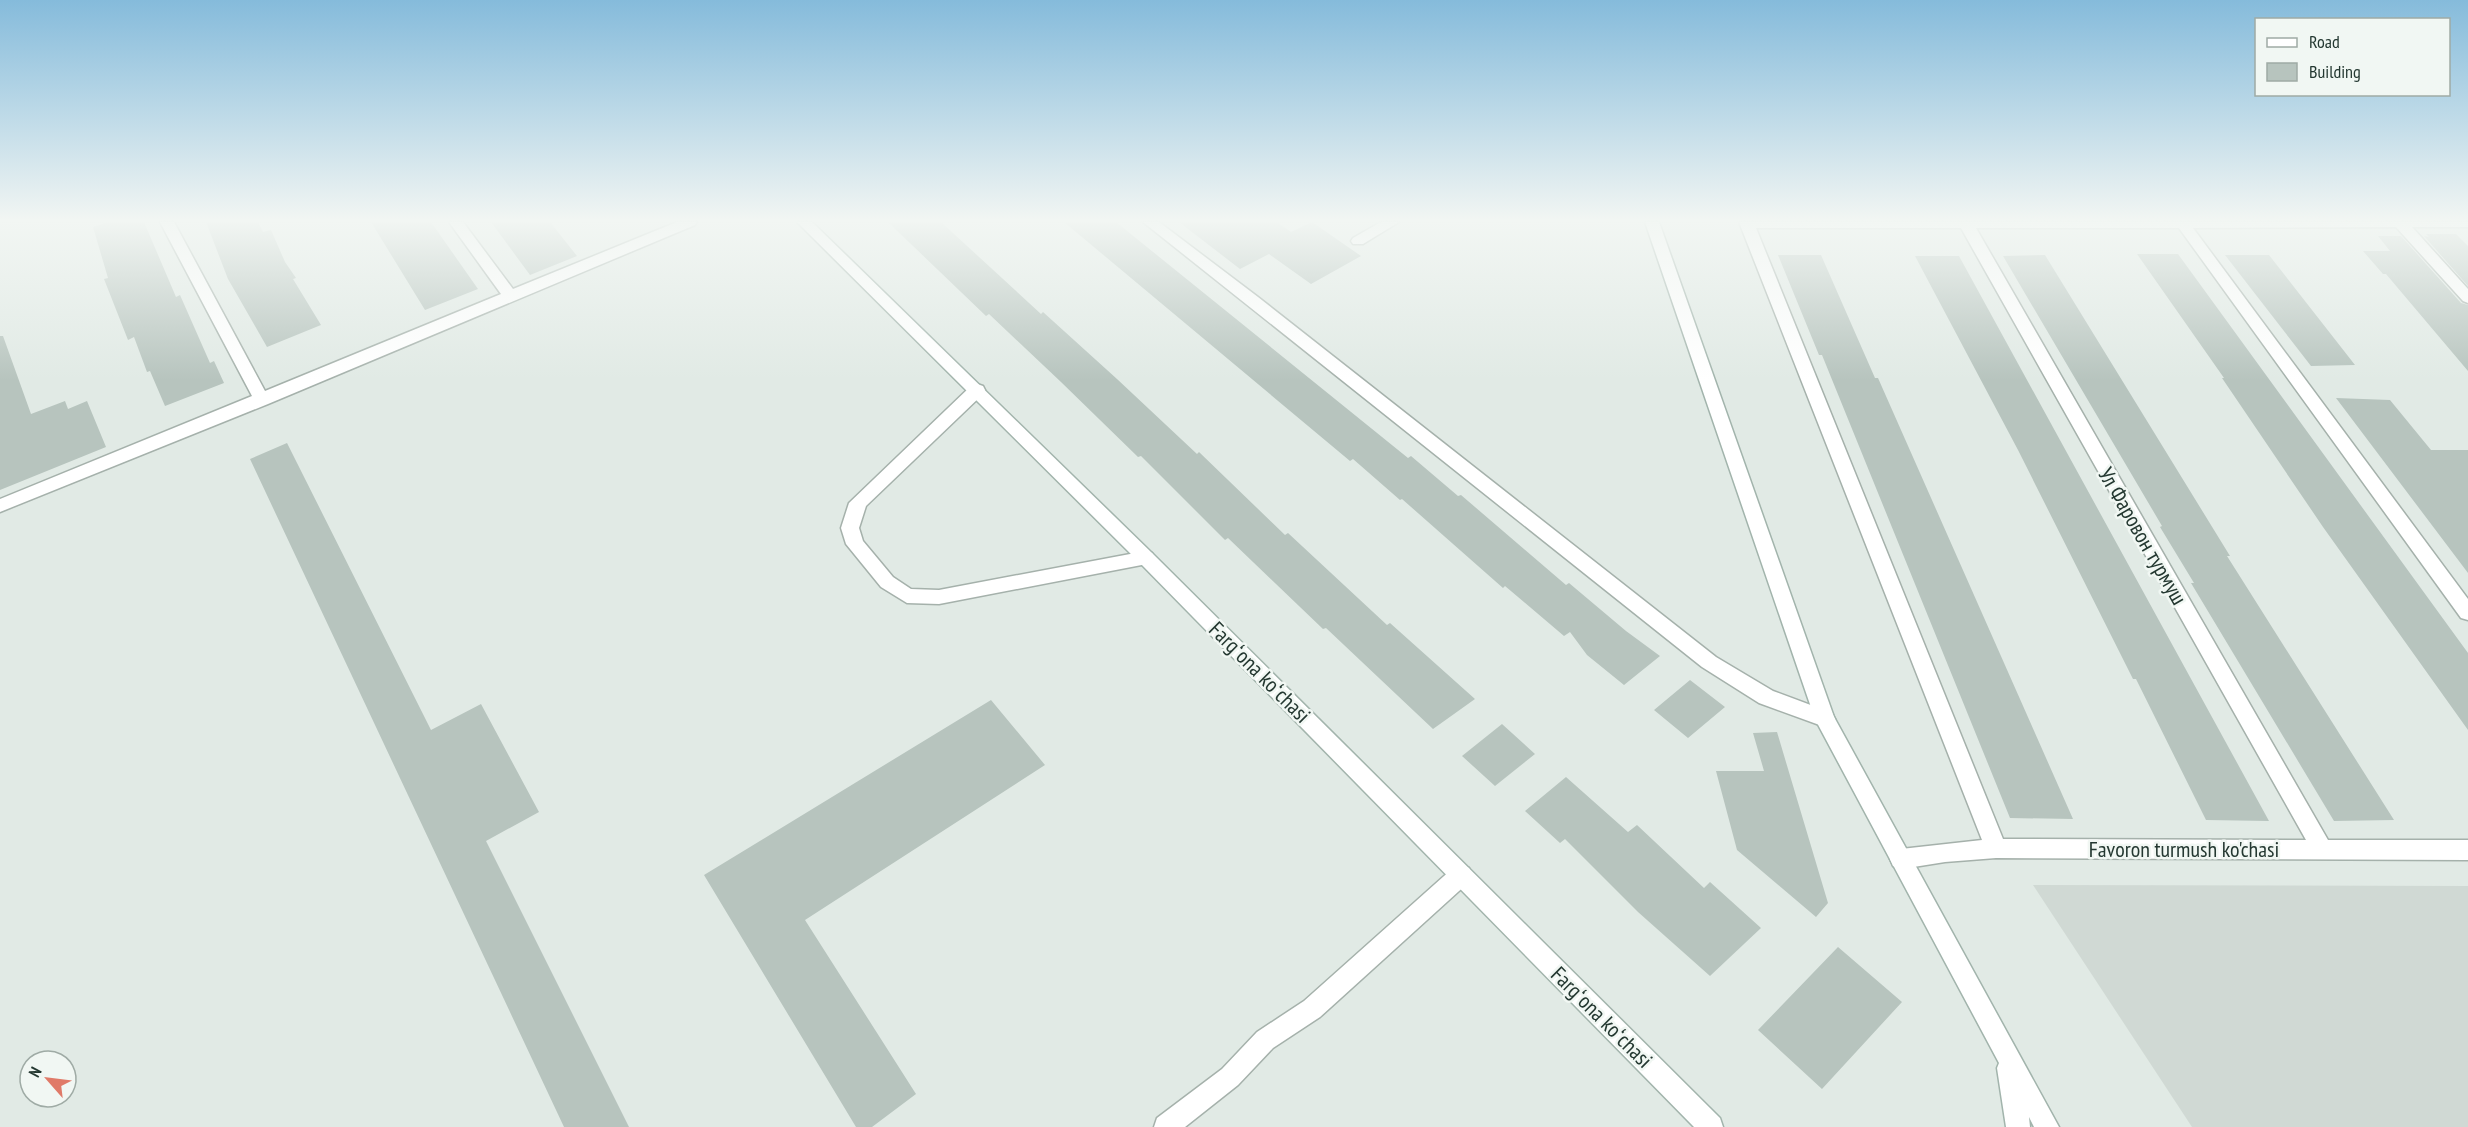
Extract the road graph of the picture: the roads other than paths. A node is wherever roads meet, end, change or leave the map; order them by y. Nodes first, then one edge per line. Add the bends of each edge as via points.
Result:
1 (195, 275) edge
2 (495, 275) edge
3 (560, 275) edge
4 (858, 275) edge
5 (1219, 275) edge
6 (1670, 275) edge
7 (1767, 275) edge
8 (1995, 275) edge
9 (2221, 275) edge
10 (2447, 275) edge
11 (510, 295) junction
12 (2468, 298) edge
13 (976, 390) junction
14 (262, 400) junction
15 (0, 506) edge
16 (1146, 558) junction
17 (2468, 613) edge
18 (1825, 719) junction
19 (1996, 848) junction
20 (2322, 849) junction
21 (2468, 850) edge
22 (1901, 860) junction
23 (1461, 875) junction
24 (2006, 1052) junction
25 (1166, 1127) edge
26 (1711, 1127) edge
27 (2019, 1127) edge
28 (2048, 1127) edge

1 - 14 street
2 - 11 street
3 - 11 street
4 - 13 street, Fargʻona koʻchasi
5 - 18 street via 1709,662 1766,697
6 - 18 street
7 - 19 street
8 - 20 street, Ул Фаровон турмуш
9 - 17 street
10 - 12 street
11 - 14 street
13 - 16 street, Fargʻona koʻchasi
13 - 16 street via 858,504 850,528 855,544 887,582 907,596 939,597
14 - 15 street
16 - 23 street, Fargʻona koʻchasi
18 - 22 street
19 - 20 street, Favoron turmush ko'chasi
19 - 22 street, Favoron turmush ko'chasi
20 - 21 street, Favoron turmush ko'chasi
22 - 24 street
23 - 25 street via 1312,1009 1265,1040 1230,1077
23 - 26 street, Fargʻona koʻchasi
24 - 27 street
24 - 28 street

